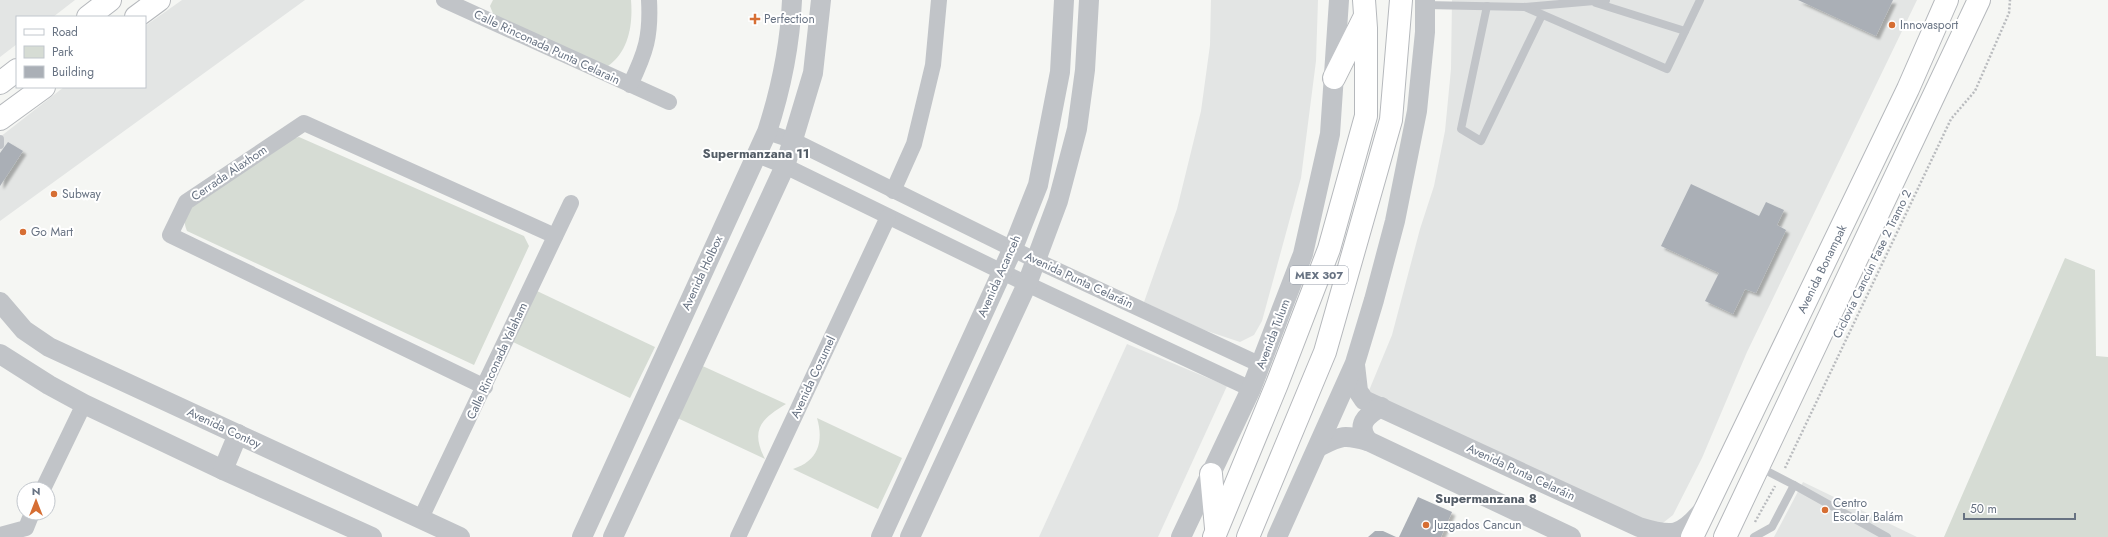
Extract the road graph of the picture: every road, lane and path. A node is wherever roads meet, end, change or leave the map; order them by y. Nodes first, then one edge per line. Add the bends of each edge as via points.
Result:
1 (110, 0) edge
2 (158, 0) edge
3 (444, 0) edge
4 (649, 0) edge
5 (792, 0) edge
6 (821, 0) edge
7 (939, 0) edge
8 (1064, 0) edge
9 (1089, 0) edge
10 (1339, 0) edge
11 (1401, 0) edge
12 (1606, 0) edge
13 (1700, 0) edge
14 (1947, 0) edge
15 (1979, 0) edge
16 (2010, 0) edge
17 (1425, 2) edge
18 (1591, 2) junction
19 (469, 4) edge
20 (1487, 6) junction
21 (1365, 7) edge
22 (1525, 7) junction
23 (1542, 15) junction
24 (89, 16) edge
25 (137, 16) edge
26 (1685, 31) junction
27 (16, 63) edge
28 (0, 69) edge
29 (16, 71) edge
30 (1334, 78) junction
31 (0, 83) edge
32 (630, 84) junction
33 (43, 88) edge
34 (669, 102) dead end
35 (0, 119) edge
36 (767, 132) junction
37 (0, 139) edge
38 (794, 141) junction
39 (0, 145) edge
40 (757, 155) junction
41 (785, 166) junction
42 (892, 191) junction
43 (571, 203) dead end
44 (888, 216) junction
45 (555, 236) junction
46 (1013, 248) junction
47 (1035, 260) junction
48 (1002, 271) junction
49 (1027, 284) junction
50 (0, 302) edge
51 (0, 354) edge
52 (1355, 364) junction
53 (1261, 365) junction
54 (485, 387) junction
55 (1251, 389) junction
56 (84, 404) junction
57 (1381, 407) junction
58 (238, 434) junction
59 (1368, 441) junction
60 (1318, 447) junction
61 (1758, 467) junction
62 (223, 470) junction
63 (1211, 474) junction
64 (1780, 477) junction
65 (47, 481) edge
66 (1794, 485) junction
67 (1708, 504) junction
68 (421, 518) junction
69 (29, 521) edge
70 (1755, 524) dead end
71 (1642, 532) edge
72 (1215, 534) edge
73 (0, 535) edge
74 (372, 537) edge
75 (460, 537) edge
76 (582, 537) edge
77 (613, 537) edge
78 (738, 537) edge
79 (881, 537) edge
80 (910, 537) edge
81 (1181, 537) edge
82 (1248, 537) edge
83 (1278, 537) edge
84 (1571, 537) edge
85 (1692, 537) edge
86 (1728, 537) edge
87 (1754, 537) edge
88 (1887, 537) edge

1 - 24 main road
2 - 25 main road
3 - 19 street, Calle Rinconada Punta Celarain
4 - 32 street, Calle Rinconada Punta Celarain via 650,24 644,56
5 - 36 street, Avenida Holbox via 784,74
6 - 38 street via 813,73
7 - 42 street via 933,65 914,144
8 - 46 street, Avenida Acanceh via 1060,72 1049,135 1038,185
9 - 47 street via 1086,70 1077,129 1058,200
10 - 30 street, Avenida Tulum
11 - 82 main road, MEX 307 via 1391,120 1325,352
12 - 18 lane
13 - 26 lane
14 - 67 main road, Avenida Bonampak via 1908,90
15 - 61 main road
16 - 64 path, Ciclovía Cancún Fase 2 Tramo 2 via 2009,13 1975,91 1951,119
17 - 20 lane
17 - 52 street via 1425,32 1415,118 1395,221
18 - 22 lane
18 - 26 lane
19 - 32 street, Calle Rinconada Punta Celarain
20 - 22 lane
20 - 23 lane via 1461,129 1481,141
21 - 30 main road
21 - 72 main road, Avenida Tulum / MEX 307 via 1366,116 1329,249
22 - 23 lane
23 - 26 lane via 1667,69
27 - 28 main road
29 - 31 main road
30 - 53 street, Avenida Tulum via 1330,134 1303,254
32 - 34 street, Calle Rinconada Punta Celarain
33 - 35 main road
36 - 38 street, Avenida Punta Celaráin
36 - 40 street, Avenida Holbox
37 - 39 lane
38 - 41 street
38 - 42 street, Avenida Punta Celaráin
40 - 41 street
40 - 76 street, Avenida Holbox
41 - 44 street
41 - 77 street
42 - 46 street, Avenida Punta Celaráin
43 - 45 street, Calle Rinconada Yalaham
44 - 48 street
44 - 78 street, Avenida Cozumel
45 - 54 street, Calle Rinconada Yalaham
45 - 54 street, Cerrada Alaxhom via 304,123 186,202 170,235
46 - 47 street, Avenida Punta Celaráin
46 - 48 street, Avenida Acanceh
47 - 49 street
47 - 53 street, Avenida Punta Celaráin
48 - 49 street
48 - 79 street, Avenida Acanceh
49 - 55 street
49 - 80 street
50 - 58 street, Avenida Contoy via 24,330 49,347
51 - 56 street
52 - 57 street, Avenida Punta Celaráin via 1358,391 1364,400
52 - 60 street
53 - 55 street, Avenida Tulum
54 - 68 street, Calle Rinconada Yalaham
55 - 63 street, Avenida Tulum
56 - 62 street
56 - 65 street
57 - 59 street via 1368,414 1363,422 1363,434
57 - 71 street, Avenida Punta Celaráin
58 - 62 street
58 - 68 street, Avenida Contoy
59 - 60 street via 1349,436
59 - 84 street
60 - 83 street
61 - 64 lane
61 - 86 main road
62 - 74 street
63 - 72 main road
63 - 81 street, Avenida Tulum
64 - 66 lane
64 - 70 path, Ciclovía Cancún Fase 2 Tramo 2
66 - 87 lane via 1772,527
66 - 88 lane
67 - 71 street, Avenida Punta Celaráin via 1689,527 1676,533
67 - 85 main road, Avenida Bonampak
68 - 75 street, Avenida Contoy
69 - 73 street via 26,528

